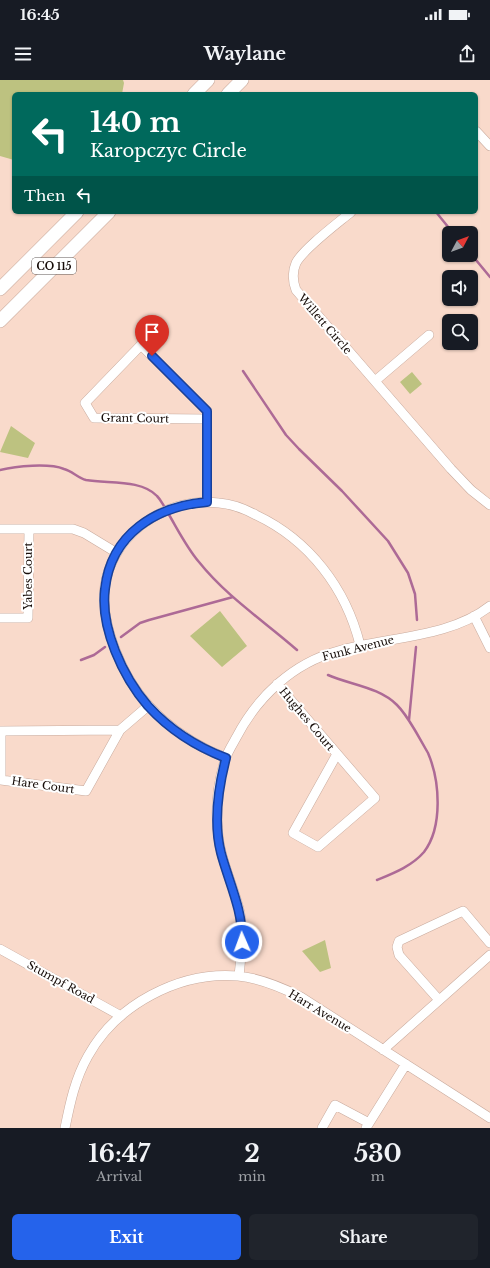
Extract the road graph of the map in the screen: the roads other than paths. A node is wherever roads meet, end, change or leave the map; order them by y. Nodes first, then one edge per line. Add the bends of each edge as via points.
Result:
1 (208, 80) edge
2 (242, 80) edge
3 (196, 92) edge
4 (230, 92) edge
5 (478, 133) edge
6 (490, 146) edge
7 (75, 214) edge
8 (107, 214) edge
9 (349, 214) edge
10 (0, 289) edge
11 (0, 321) edge
12 (429, 335) dead end
13 (375, 381) junction
14 (207, 419) junction
15 (207, 502) junction
16 (490, 506) edge
17 (0, 529) edge
18 (28, 529) junction
19 (117, 553) junction
20 (490, 606) edge
21 (474, 616) junction
22 (0, 618) edge
23 (360, 645) junction
24 (490, 648) edge
25 (277, 684) junction
26 (148, 706) junction
27 (120, 730) junction
28 (337, 754) junction
29 (226, 758) junction
30 (490, 943) edge
31 (0, 949) edge
32 (490, 955) edge
33 (239, 976) junction
34 (438, 1000) junction
35 (121, 1016) junction
36 (384, 1050) junction
37 (406, 1064) junction
38 (490, 1118) edge
39 (367, 1126) edge
40 (65, 1128) edge
41 (322, 1128) edge

1 - 3 highway
2 - 4 highway
5 - 6 street
7 - 10 highway, CO 115
8 - 11 highway, CO 115
9 - 13 street, Willett Circle via 300,257 294,268 294,281 296,290
12 - 13 street
13 - 16 street, Willett Circle via 471,490
14 - 14 street, Grant Court via 207,411 141,345 85,403 94,418
14 - 15 street, Grant Court
15 - 19 street via 173,507 153,516 133,532
15 - 23 street via 230,505 252,513 279,527 305,548 336,586
17 - 18 street, Yabes Court
18 - 19 street, Yabes Court via 73,530
18 - 22 street, Yabes Court via 28,618
19 - 26 street via 105,588 107,622 122,667
20 - 21 street, Funk Avenue
21 - 23 street, Funk Avenue via 440,630
21 - 24 street
23 - 25 street, Funk Avenue via 318,658
25 - 28 street, Hughes Court
25 - 29 street, Funk Avenue via 266,693 249,715
26 - 27 street, Hare Court
26 - 29 street via 186,738
27 - 27 street, Hare Court via 1,731 1,780 86,791
28 - 28 street, Hughes Court via 375,798 318,847 293,833
29 - 33 street, Funk Avenue via 218,801 218,833 221,852 240,915 242,934
30 - 34 street via 463,911 399,941 397,947 400,955
31 - 35 street, Stumpf Road
32 - 34 street
33 - 35 street, Harr Avenue via 210,977 180,984 156,993
33 - 36 street, Harr Avenue via 276,986 301,997
34 - 36 street
35 - 40 street, Harr Avenue via 100,1037 81,1069
36 - 37 street, Harr Avenue
37 - 38 street, Harr Avenue
37 - 39 street
39 - 41 street via 335,1105

